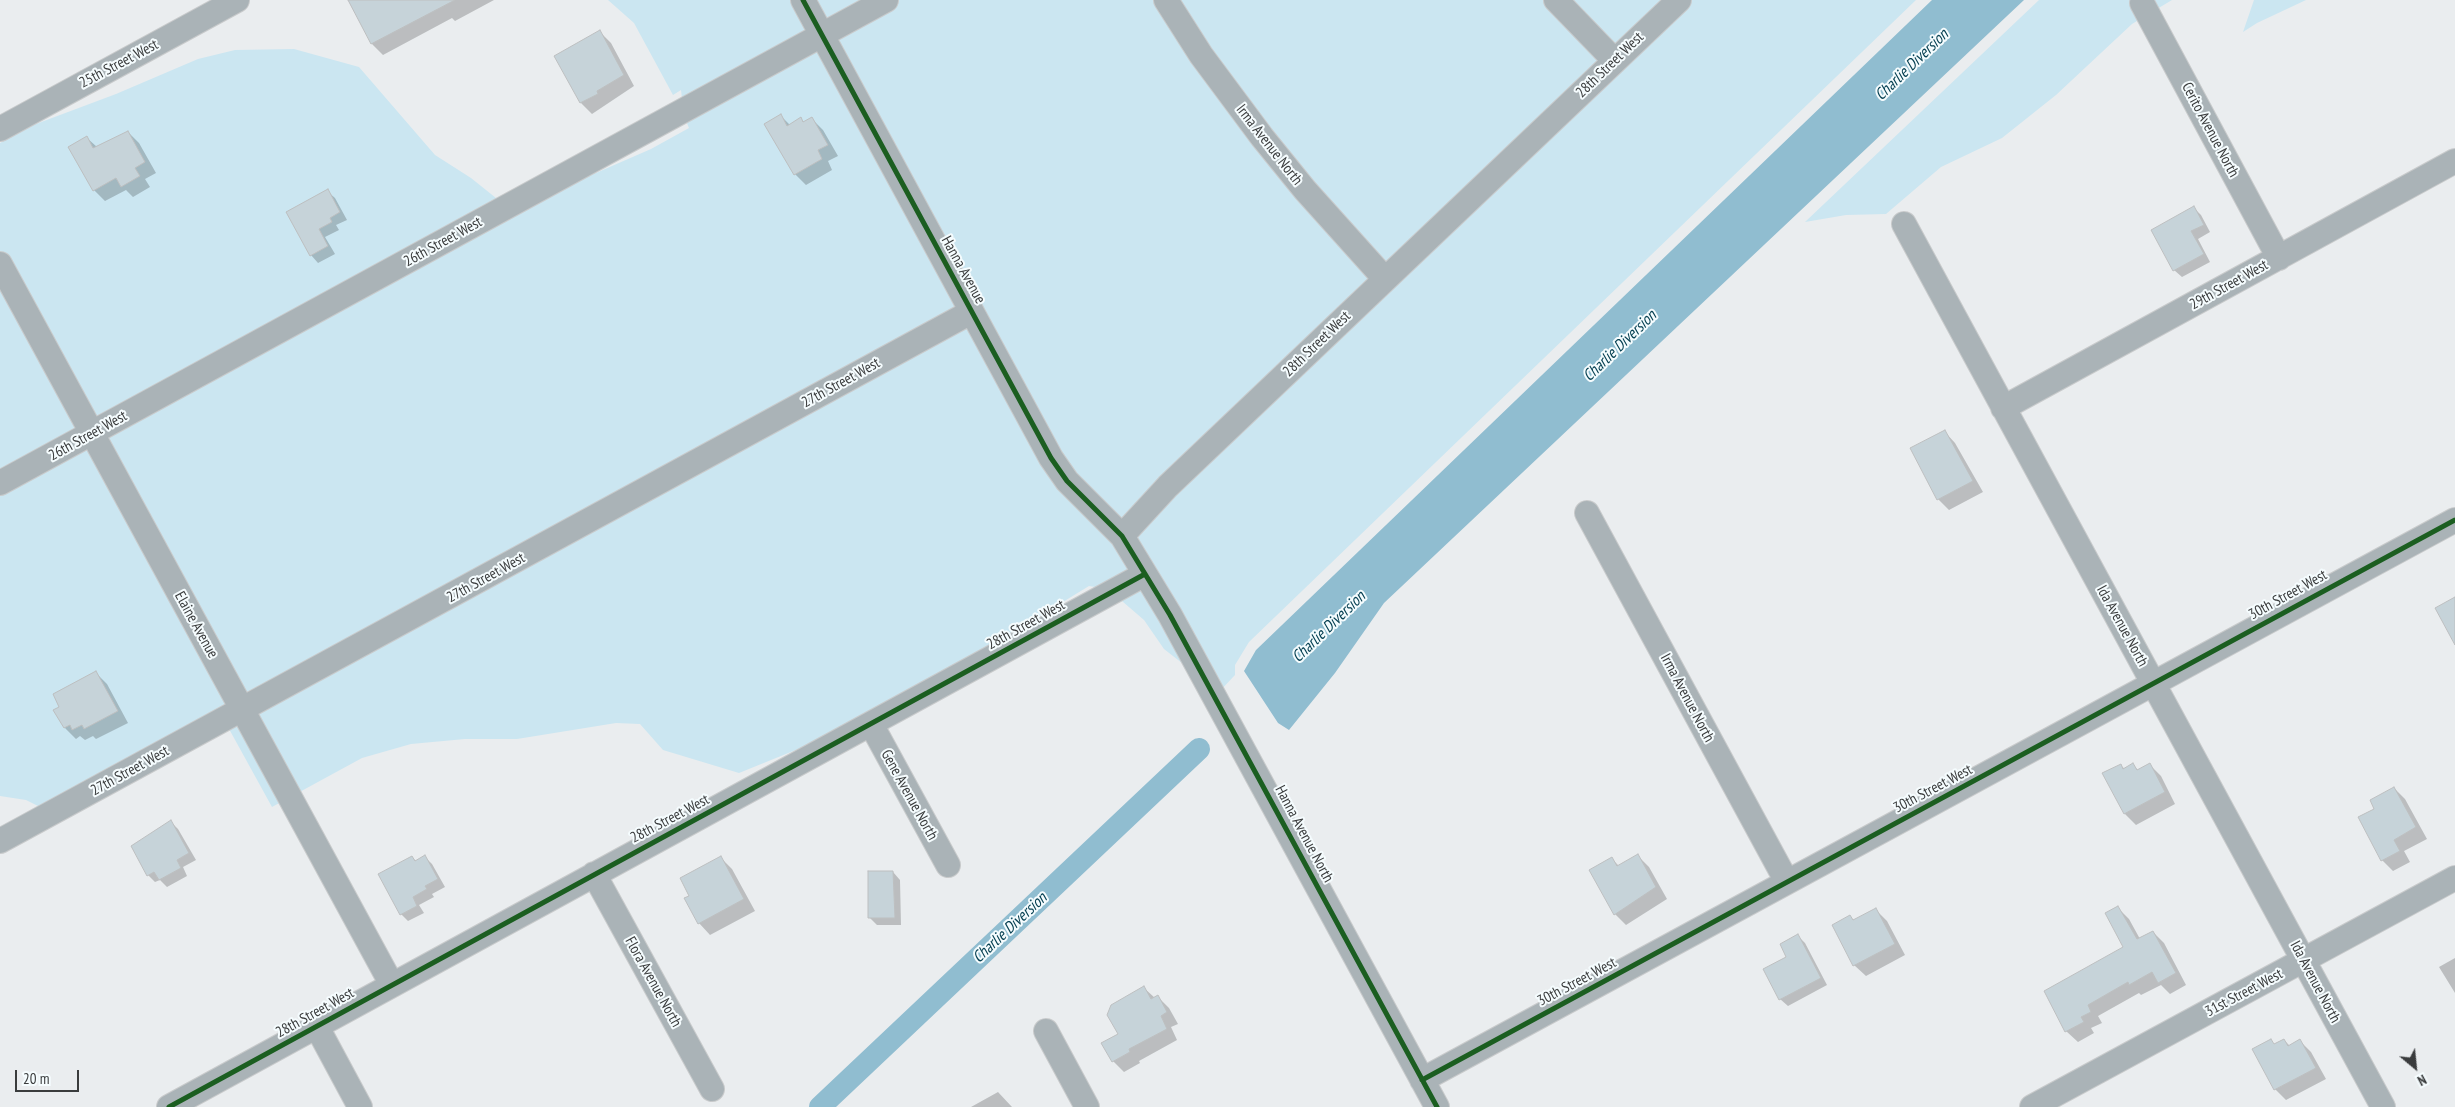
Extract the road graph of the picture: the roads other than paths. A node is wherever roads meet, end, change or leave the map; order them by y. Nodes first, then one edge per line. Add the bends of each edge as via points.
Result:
1 (237, 0) edge
2 (803, 0) edge
3 (886, 0) edge
4 (1166, 0) edge
5 (1556, 0) edge
6 (1679, 0) edge
7 (2142, 3) dead end
8 (822, 35) junction
9 (1614, 60) junction
10 (0, 129) edge
11 (2455, 161) edge
12 (1904, 224) dead end
13 (2279, 258) junction
14 (0, 264) edge
15 (1385, 279) junction
16 (971, 312) junction
17 (2003, 408) junction
18 (92, 433) junction
19 (0, 483) edge
20 (1587, 513) dead end
21 (2455, 520) edge
22 (1122, 536) junction
23 (1145, 574) junction
24 (2153, 684) junction
25 (242, 710) junction
26 (871, 724) junction
27 (0, 841) edge
28 (948, 865) dead end
29 (594, 874) junction
30 (2455, 878) edge
31 (1787, 882) junction
32 (2304, 960) junction
33 (392, 985) junction
34 (317, 1027) junction
35 (1046, 1031) dead end
36 (1422, 1080) junction
37 (712, 1089) dead end
38 (169, 1107) edge
39 (360, 1107) edge
40 (1087, 1107) edge
41 (1437, 1107) edge
42 (2032, 1107) edge
43 (2383, 1107) edge

1 - 10 street, 25th Street West
2 - 8 street, Hanna Avenue
3 - 8 street, 26th Street West
4 - 15 street, Irma Avenue North via 1201,55 1262,137 1310,197
5 - 9 street
6 - 9 street, 28th Street West
7 - 13 street, Cerito Avenue North
8 - 16 street, Hanna Avenue
8 - 18 street, 26th Street West
9 - 15 street, 28th Street West
11 - 13 street, 29th Street West
12 - 17 street, Ida Avenue North
13 - 17 street, 29th Street West
14 - 18 street, Elaine Avenue
15 - 22 street, 28th Street West via 1168,486
16 - 22 street, Hanna Avenue via 1066,481
16 - 25 street, 27th Street West
17 - 24 street, Ida Avenue North
18 - 19 street, 26th Street West
18 - 25 street, Elaine Avenue
20 - 31 street, Irma Avenue North
21 - 24 street, 30th Street West
22 - 23 street
23 - 26 street, 28th Street West
23 - 36 street, Hanna Avenue North
24 - 31 street, 30th Street West
24 - 32 street, Ida Avenue North
25 - 27 street, 27th Street West
25 - 33 street, Elaine Avenue
26 - 28 street, Gene Avenue North
26 - 29 street, 28th Street West
29 - 33 street, 28th Street West
29 - 37 street, Flora Avenue North
30 - 32 street, 31st Street West
31 - 36 street, 30th Street West
32 - 42 street, 31st Street West
32 - 43 street, Ida Avenue North
33 - 34 street, 28th Street West
34 - 38 street, 28th Street West
34 - 39 street
35 - 40 street
36 - 41 street, Hanna Avenue North

